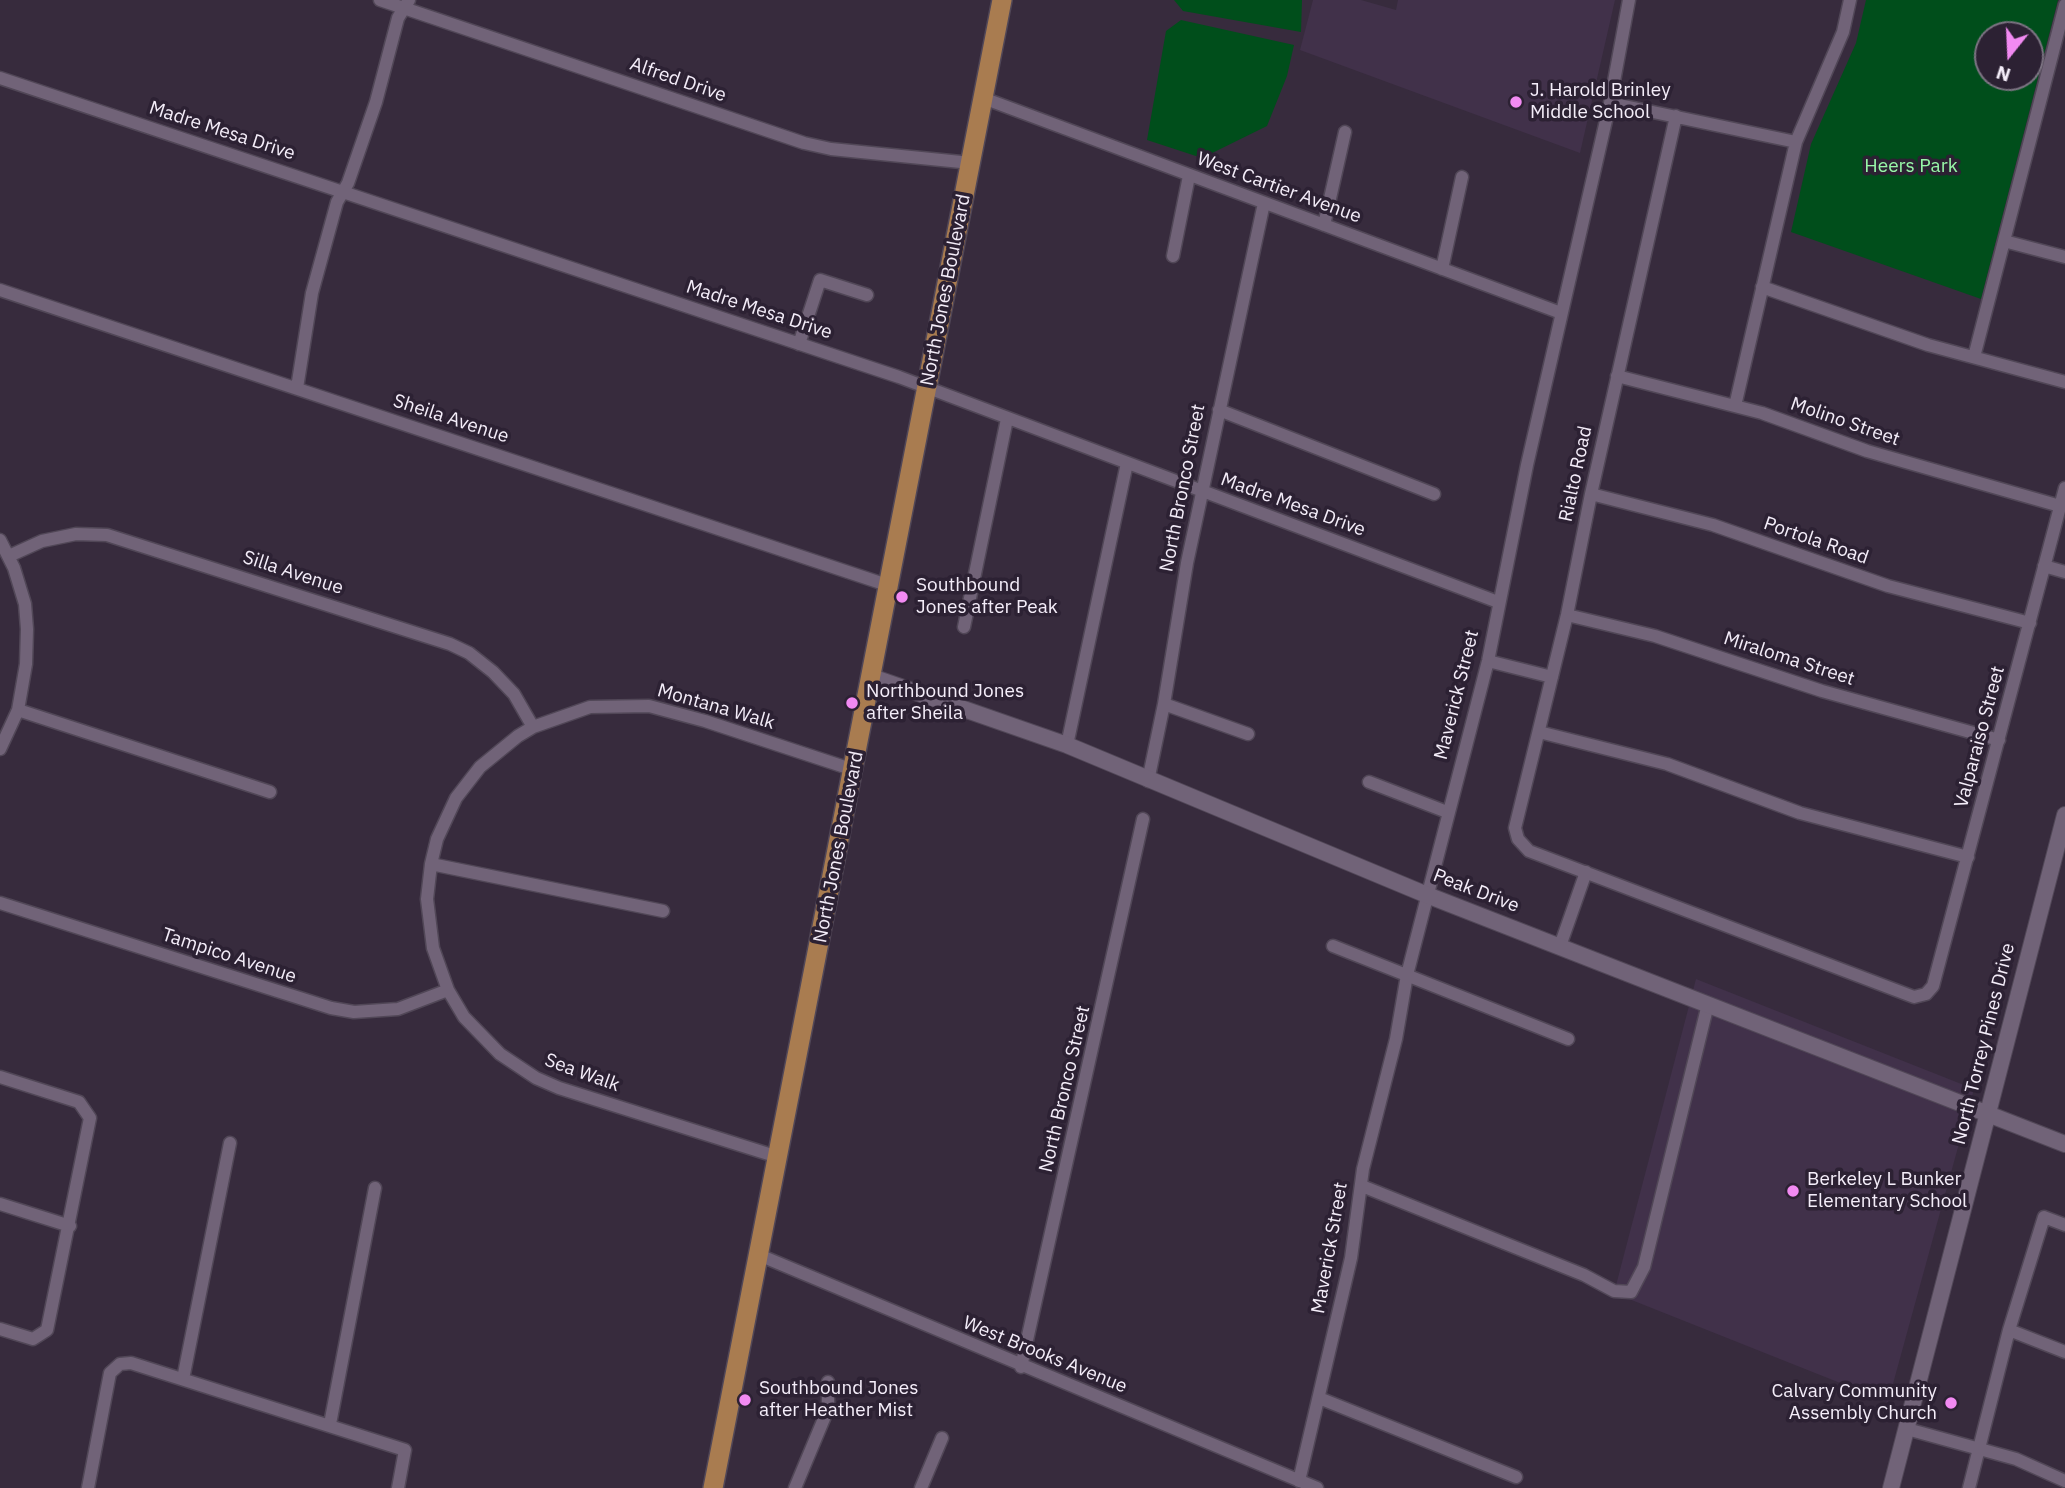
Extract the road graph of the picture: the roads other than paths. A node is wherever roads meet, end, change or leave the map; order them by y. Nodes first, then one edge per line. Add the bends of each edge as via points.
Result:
1 (380, 0) edge
2 (1002, 0) edge
3 (1629, 0) edge
4 (1850, 0) edge
5 (407, 4) edge
6 (2065, 5) edge
7 (0, 78) edge
8 (983, 98) junction
9 (1610, 103) junction
10 (1676, 116) junction
11 (1345, 132) dead end
12 (1796, 142) junction
13 (971, 163) junction
14 (1189, 176) junction
15 (1462, 177) dead end
16 (343, 191) junction
17 (1264, 204) junction
18 (1324, 225) junction
19 (2004, 241) junction
20 (1173, 256) dead end
21 (2065, 257) edge
22 (1442, 269) junction
23 (1762, 286) junction
24 (0, 290) edge
25 (867, 295) dead end
26 (1561, 313) junction
27 (799, 344) junction
28 (1974, 357) junction
29 (1618, 376) junction
30 (2065, 382) edge
31 (297, 388) junction
32 (927, 388) junction
33 (1735, 406) junction
34 (1219, 410) junction
35 (1007, 419) junction
36 (1127, 463) junction
37 (2065, 488) edge
38 (1203, 492) junction
39 (1434, 494) dead end
40 (1591, 494) junction
41 (2060, 506) junction
42 (0, 540) edge
43 (9, 556) junction
44 (2044, 566) junction
45 (2065, 572) edge
46 (890, 586) junction
47 (1499, 602) junction
48 (1567, 615) junction
49 (2030, 622) junction
50 (964, 627) dead end
51 (1488, 661) junction
52 (872, 677) junction
53 (1552, 677) junction
54 (1164, 704) junction
55 (18, 710) junction
56 (533, 727) junction
57 (1539, 732) junction
58 (1248, 734) dead end
59 (1999, 740) junction
60 (1067, 745) junction
61 (0, 749) edge
62 (854, 771) junction
63 (1148, 781) junction
64 (1369, 782) dead end
65 (270, 792) dead end
66 (1447, 812) junction
67 (2065, 815) edge
68 (1143, 819) dead end
69 (1968, 857) junction
70 (431, 864) junction
71 (1586, 872) junction
72 (1427, 895) junction
73 (0, 903) edge
74 (663, 911) dead end
75 (1333, 946) dead end
76 (1560, 946) junction
77 (1407, 975) junction
78 (448, 990) junction
79 (1708, 1004) junction
80 (1568, 1039) dead end
81 (0, 1077) edge
82 (1988, 1114) junction
83 (230, 1143) dead end
84 (2065, 1144) edge
85 (778, 1157) junction
86 (1362, 1186) junction
87 (375, 1188) dead end
88 (0, 1204) edge
89 (2065, 1225) edge
90 (70, 1226) junction
91 (759, 1255) junction
92 (0, 1329) edge
93 (2010, 1330) junction
94 (2065, 1352) edge
95 (1021, 1367) junction
96 (183, 1379) junction
97 (828, 1382) dead end
98 (1319, 1398) junction
99 (330, 1424) junction
100 (1907, 1429) junction
101 (942, 1438) dead end
102 (1979, 1447) junction
103 (1516, 1477) dead end
104 (1299, 1481) junction
105 (2065, 1481) edge
106 (88, 1488) edge
107 (398, 1488) edge
108 (713, 1488) edge
109 (795, 1488) edge
110 (921, 1488) edge
111 (1317, 1488) edge
112 (1891, 1488) edge
113 (1969, 1488) edge

1 - 5 street, Alfred Drive
2 - 8 main road, North Jones Boulevard
3 - 9 street, Maverick Street
4 - 12 street via 1843,32
5 - 13 street, Alfred Drive via 804,143
5 - 16 street via 398,18 376,102
6 - 19 street
7 - 16 street, Madre Mesa Drive
8 - 13 main road, North Jones Boulevard
8 - 14 street, West Cartier Avenue
9 - 10 street
9 - 26 street, Maverick Street
10 - 12 street
10 - 29 street, Rialto Road
11 - 18 street
12 - 23 street
13 - 32 main road, North Jones Boulevard
14 - 17 street, West Cartier Avenue
14 - 20 street
15 - 22 street
16 - 27 street, Madre Mesa Drive
16 - 31 street via 312,293
17 - 18 street, West Cartier Avenue
17 - 34 street, North Bronco Street
18 - 22 street, West Cartier Avenue
19 - 21 street
19 - 28 street
22 - 26 street, West Cartier Avenue
23 - 28 street
23 - 33 street
24 - 31 street, Sheila Avenue
25 - 27 street via 820,280
26 - 47 street, Maverick Street
27 - 32 street, Madre Mesa Drive
28 - 30 street
29 - 33 street, Molino Street
29 - 40 street, Rialto Road
31 - 46 street, Sheila Avenue
32 - 35 street, Madre Mesa Drive
32 - 46 main road, North Jones Boulevard
33 - 41 street, Molino Street via 1880,456
34 - 38 street, North Bronco Street
34 - 39 street
35 - 36 street, Madre Mesa Drive
35 - 50 street
36 - 38 street, Madre Mesa Drive
36 - 60 street
37 - 41 street, Valparaiso Street
38 - 47 street, Madre Mesa Drive
38 - 54 street, North Bronco Street
40 - 48 street, Rialto Road
40 - 49 street, Portola Road via 1713,525 1888,586
41 - 44 street, Valparaiso Street
42 - 43 street
43 - 55 street via 25,604 27,629
43 - 56 street, Silla Avenue via 42,541 76,534 107,535 450,644 493,672 514,694
44 - 45 street
44 - 49 street, Valparaiso Street
46 - 52 main road, North Jones Boulevard
47 - 51 street, Maverick Street
48 - 53 street, Rialto Road
48 - 59 street, Miraloma Street via 1655,636 1834,695
49 - 59 street, Valparaiso Street
51 - 53 street
51 - 66 street, Maverick Street
52 - 60 street, Peak Drive
52 - 62 main road, North Jones Boulevard
53 - 57 street, Rialto Road
54 - 58 street
54 - 63 street, North Bronco Street
55 - 61 street
55 - 65 street
56 - 62 street, Montana Walk via 590,707 649,706
56 - 70 street, Montana Walk via 480,768 456,798
57 - 69 street via 1667,764 1800,814
57 - 71 street, Rialto Road via 1516,828 1518,839 1529,851
59 - 69 street, Valparaiso Street
60 - 63 street, Peak Drive
62 - 85 main road, North Jones Boulevard
63 - 72 street, Peak Drive
64 - 66 street
66 - 72 street, Maverick Street
67 - 82 street, North Torrey Pines Drive
68 - 95 street, North Bronco Street
69 - 71 street, Valparaiso Street via 1933,986 1914,997
70 - 74 street
70 - 78 street, Sea Walk via 426,899 431,936
71 - 76 street
72 - 76 street, Peak Drive
72 - 77 street, Maverick Street
73 - 78 street, Tampico Avenue via 331,1008 354,1012 398,1009
75 - 77 street
76 - 79 street, Peak Drive
77 - 80 street
77 - 86 street, Maverick Street
78 - 85 street, Sea Walk via 464,1017 500,1054 536,1078
79 - 82 street, Peak Drive
79 - 86 street via 1644,1267 1631,1292 1614,1291
81 - 90 street via 79,1102 87,1109 90,1118
82 - 84 street, Peak Drive
82 - 100 street, North Torrey Pines Drive
83 - 96 street
85 - 91 main road, North Jones Boulevard
86 - 98 street, Maverick Street
87 - 99 street
88 - 90 street
89 - 93 street via 2044,1217
90 - 92 street via 47,1330 33,1339
91 - 95 street, West Brooks Avenue
91 - 108 main road, North Jones Boulevard
93 - 94 street
93 - 102 street
95 - 104 street, West Brooks Avenue
96 - 99 street
96 - 106 street via 131,1363 113,1367
97 - 109 street via 828,1409
98 - 103 street
98 - 104 street, Maverick Street
99 - 107 street via 405,1450
100 - 102 street
100 - 112 street, North Torrey Pines Drive
101 - 110 street
102 - 105 street
102 - 113 street
104 - 111 street, West Brooks Avenue

